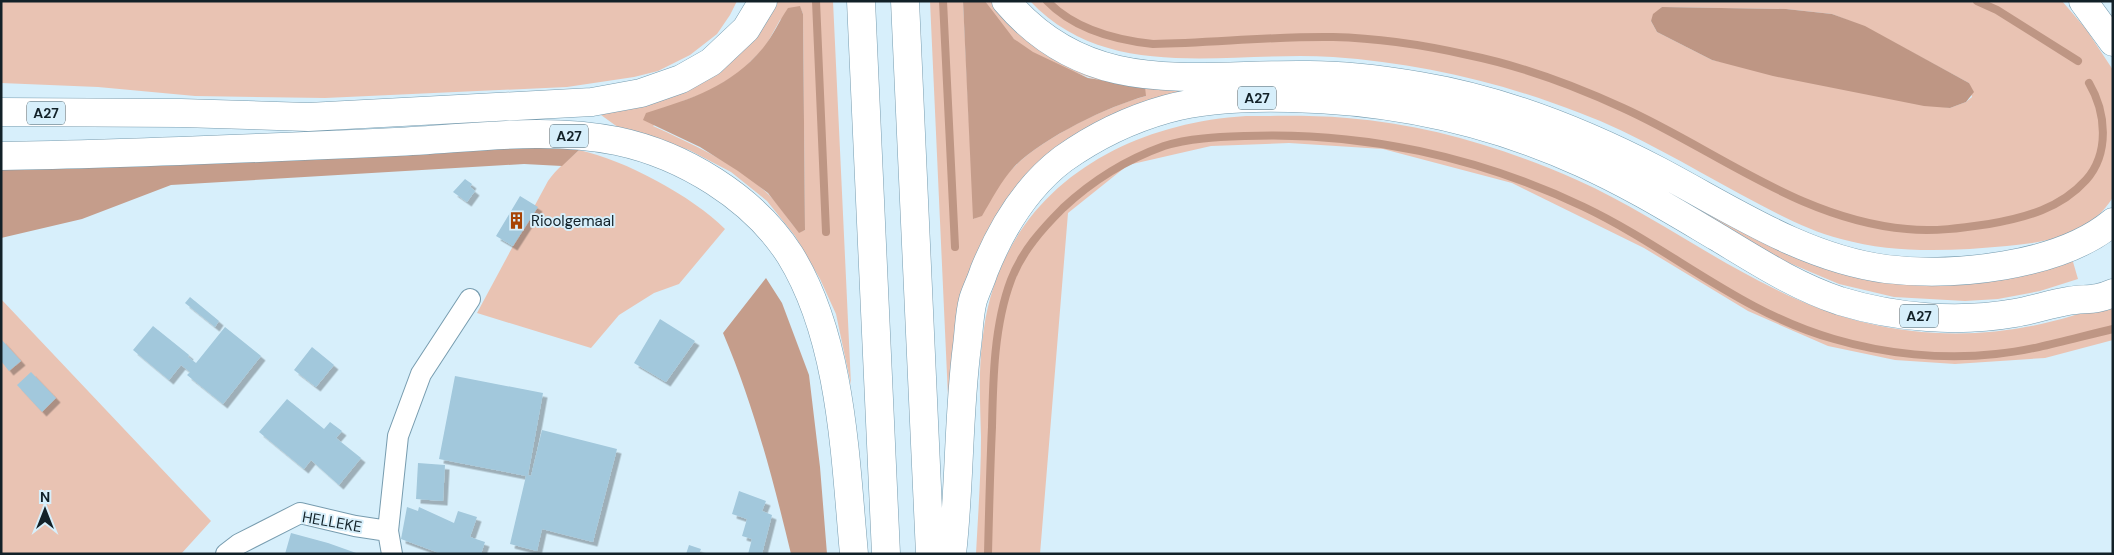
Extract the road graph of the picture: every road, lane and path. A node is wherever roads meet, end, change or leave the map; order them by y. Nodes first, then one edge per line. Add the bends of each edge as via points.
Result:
1 (763, 1) edge
2 (861, 1) edge
3 (905, 1) edge
4 (1006, 1) edge
5 (2083, 1) edge
6 (2113, 42) edge
7 (1, 112) edge
8 (1, 156) edge
9 (2113, 222) edge
10 (2113, 275) edge
11 (2113, 293) edge
12 (470, 299) dead end
13 (2071, 300) junction
14 (388, 531) junction
15 (226, 554) edge
16 (392, 554) edge
17 (854, 554) edge
18 (886, 554) edge
19 (930, 554) edge
20 (952, 554) edge

1 - 7 main road, A27 via 746,29 711,62 681,79 641,93 592,102 308,117
2 - 18 main road
3 - 19 main road
4 - 9 main road, A27 via 1036,31 1060,48 1089,62 1133,74 1345,77 1420,86 1508,107 1610,147 1789,239 1859,264 1932,272 1999,266 2056,252 2098,233
5 - 6 main road
8 - 17 main road, A27 via 528,135 617,141 689,166 745,205 774,233 807,287 820,320 837,403
10 - 13 main road, A27 via 2084,288
11 - 13 main road, A27 via 2088,301
12 - 14 street via 422,374 398,436
13 - 20 main road, A27 via 2024,312 1982,317 1928,317 1868,308 1802,286 1608,175 1488,128 1424,112 1342,100 1259,98 1169,108 1099,137 1061,161 1022,200 996,243 973,300 963,376 958,506
14 - 15 street, HELLEKE via 300,513
14 - 16 street

